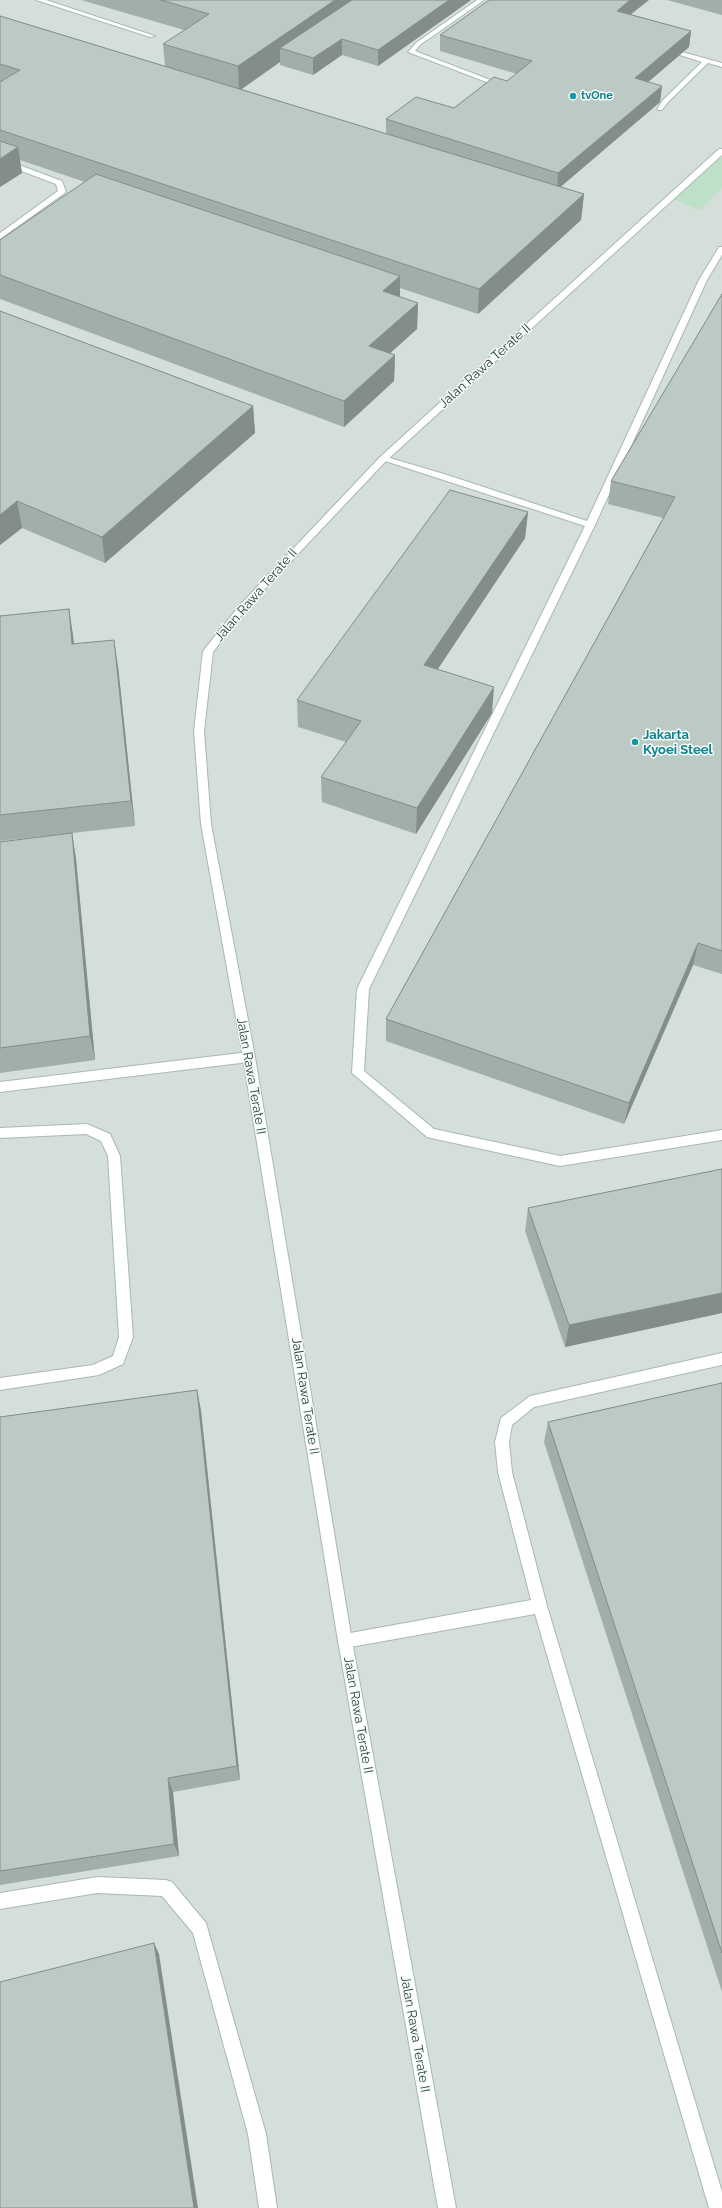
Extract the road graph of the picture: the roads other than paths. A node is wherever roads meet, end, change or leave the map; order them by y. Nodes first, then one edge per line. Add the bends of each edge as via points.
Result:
1 (39, 0) edge
2 (481, 0) edge
3 (152, 36) dead end
4 (682, 54) edge
5 (706, 62) junction
6 (722, 65) edge
7 (515, 90) edge
8 (660, 109) edge
9 (722, 151) edge
10 (0, 160) edge
11 (0, 237) edge
12 (722, 249) edge
13 (383, 459) junction
14 (590, 525) junction
15 (248, 1057) junction
16 (0, 1087) edge
17 (0, 1133) edge
18 (722, 1135) edge
19 (722, 1359) edge
20 (0, 1384) edge
21 (540, 1606) junction
22 (345, 1641) junction
23 (0, 1901) edge
24 (268, 2208) edge
25 (447, 2208) edge
26 (718, 2208) edge

1 - 3 street
2 - 7 street via 418,44 411,52
4 - 5 street
5 - 6 street
5 - 8 street via 665,101
9 - 13 street, Jalan Rawa Terate II
10 - 11 street via 59,182 62,192
12 - 14 street via 702,280
13 - 14 street
13 - 15 street, Jalan Rawa Terate II via 243,607 208,651 199,731 206,824
14 - 18 street via 363,989 358,1073 431,1133 560,1161
15 - 16 street
15 - 22 street, Jalan Rawa Terate II
17 - 20 street via 87,1129 106,1138 114,1156 126,1337 118,1360 94,1371
19 - 21 street via 530,1402 506,1422 502,1442 505,1472
21 - 22 street
21 - 26 street
22 - 25 street, Jalan Rawa Terate II
23 - 24 street via 97,1885 166,1888 200,1929 256,2134

